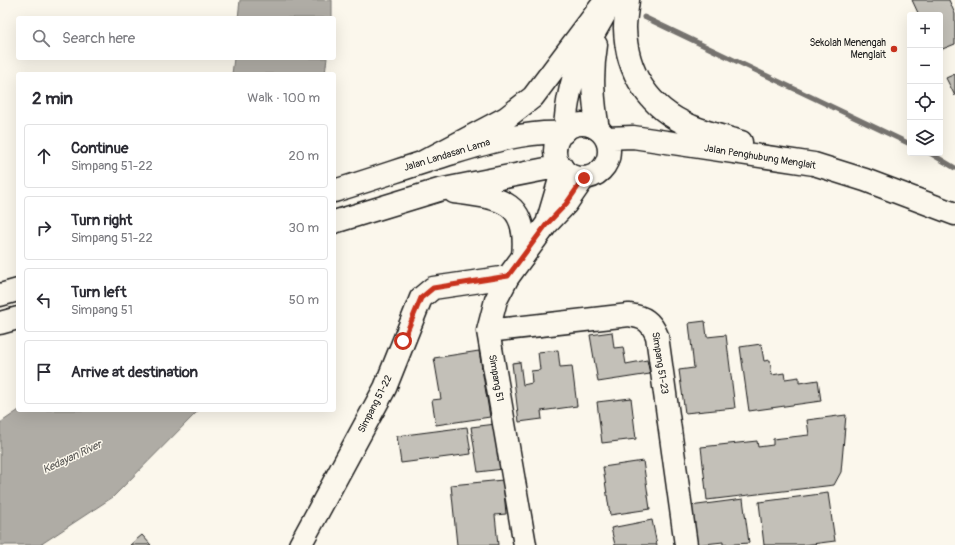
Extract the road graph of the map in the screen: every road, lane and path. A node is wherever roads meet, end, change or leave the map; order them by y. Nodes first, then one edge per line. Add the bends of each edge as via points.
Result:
1 (606, 0) edge
2 (612, 0) edge
3 (628, 0) edge
4 (600, 24) junction
5 (564, 132) junction
6 (602, 134) junction
7 (423, 162) junction
8 (814, 164) junction
9 (562, 168) junction
10 (584, 178) junction
11 (336, 190) edge
12 (439, 190) junction
13 (955, 214) edge
14 (336, 221) edge
15 (546, 225) junction
16 (523, 256) junction
17 (508, 276) junction
18 (16, 291) edge
19 (0, 295) edge
20 (16, 319) edge
21 (0, 323) edge
22 (488, 331) junction
23 (300, 545) edge
24 (525, 545) edge
25 (686, 545) edge

1 - 7 main road via 533,97 506,118
2 - 4 main road
3 - 8 main road via 625,26 632,67 644,91 665,112 691,126
4 - 5 main road via 583,52 575,74
4 - 6 main road via 592,78 593,100
5 - 6 main road via 570,127 584,124
5 - 7 main road, Jalan Landasan Lama via 525,134
5 - 9 main road via 557,142 556,150
6 - 8 main road, Jalan Penghubung Menglait
6 - 10 main road via 609,147 606,164 600,171
7 - 11 main road, Jalan Landasan Lama
8 - 13 main road, Jalan Penghubung Menglait
9 - 10 main road via 568,174
9 - 12 main road
9 - 15 main road, Simpang 51
10 - 15 main road, Simpang 51 via 566,204
12 - 14 main road
12 - 16 main road via 494,198 512,207 520,219 525,236
15 - 16 main road, Simpang 51
16 - 17 main road, Simpang 51
17 - 22 main road, Simpang 51 via 496,300
17 - 23 main road, Simpang 51-22 via 433,288 421,298 385,388
18 - 19 main road
20 - 21 main road
22 - 24 main road, Simpang 51
22 - 25 main road, Simpang 51-23 via 629,314 642,316 653,325 657,336

